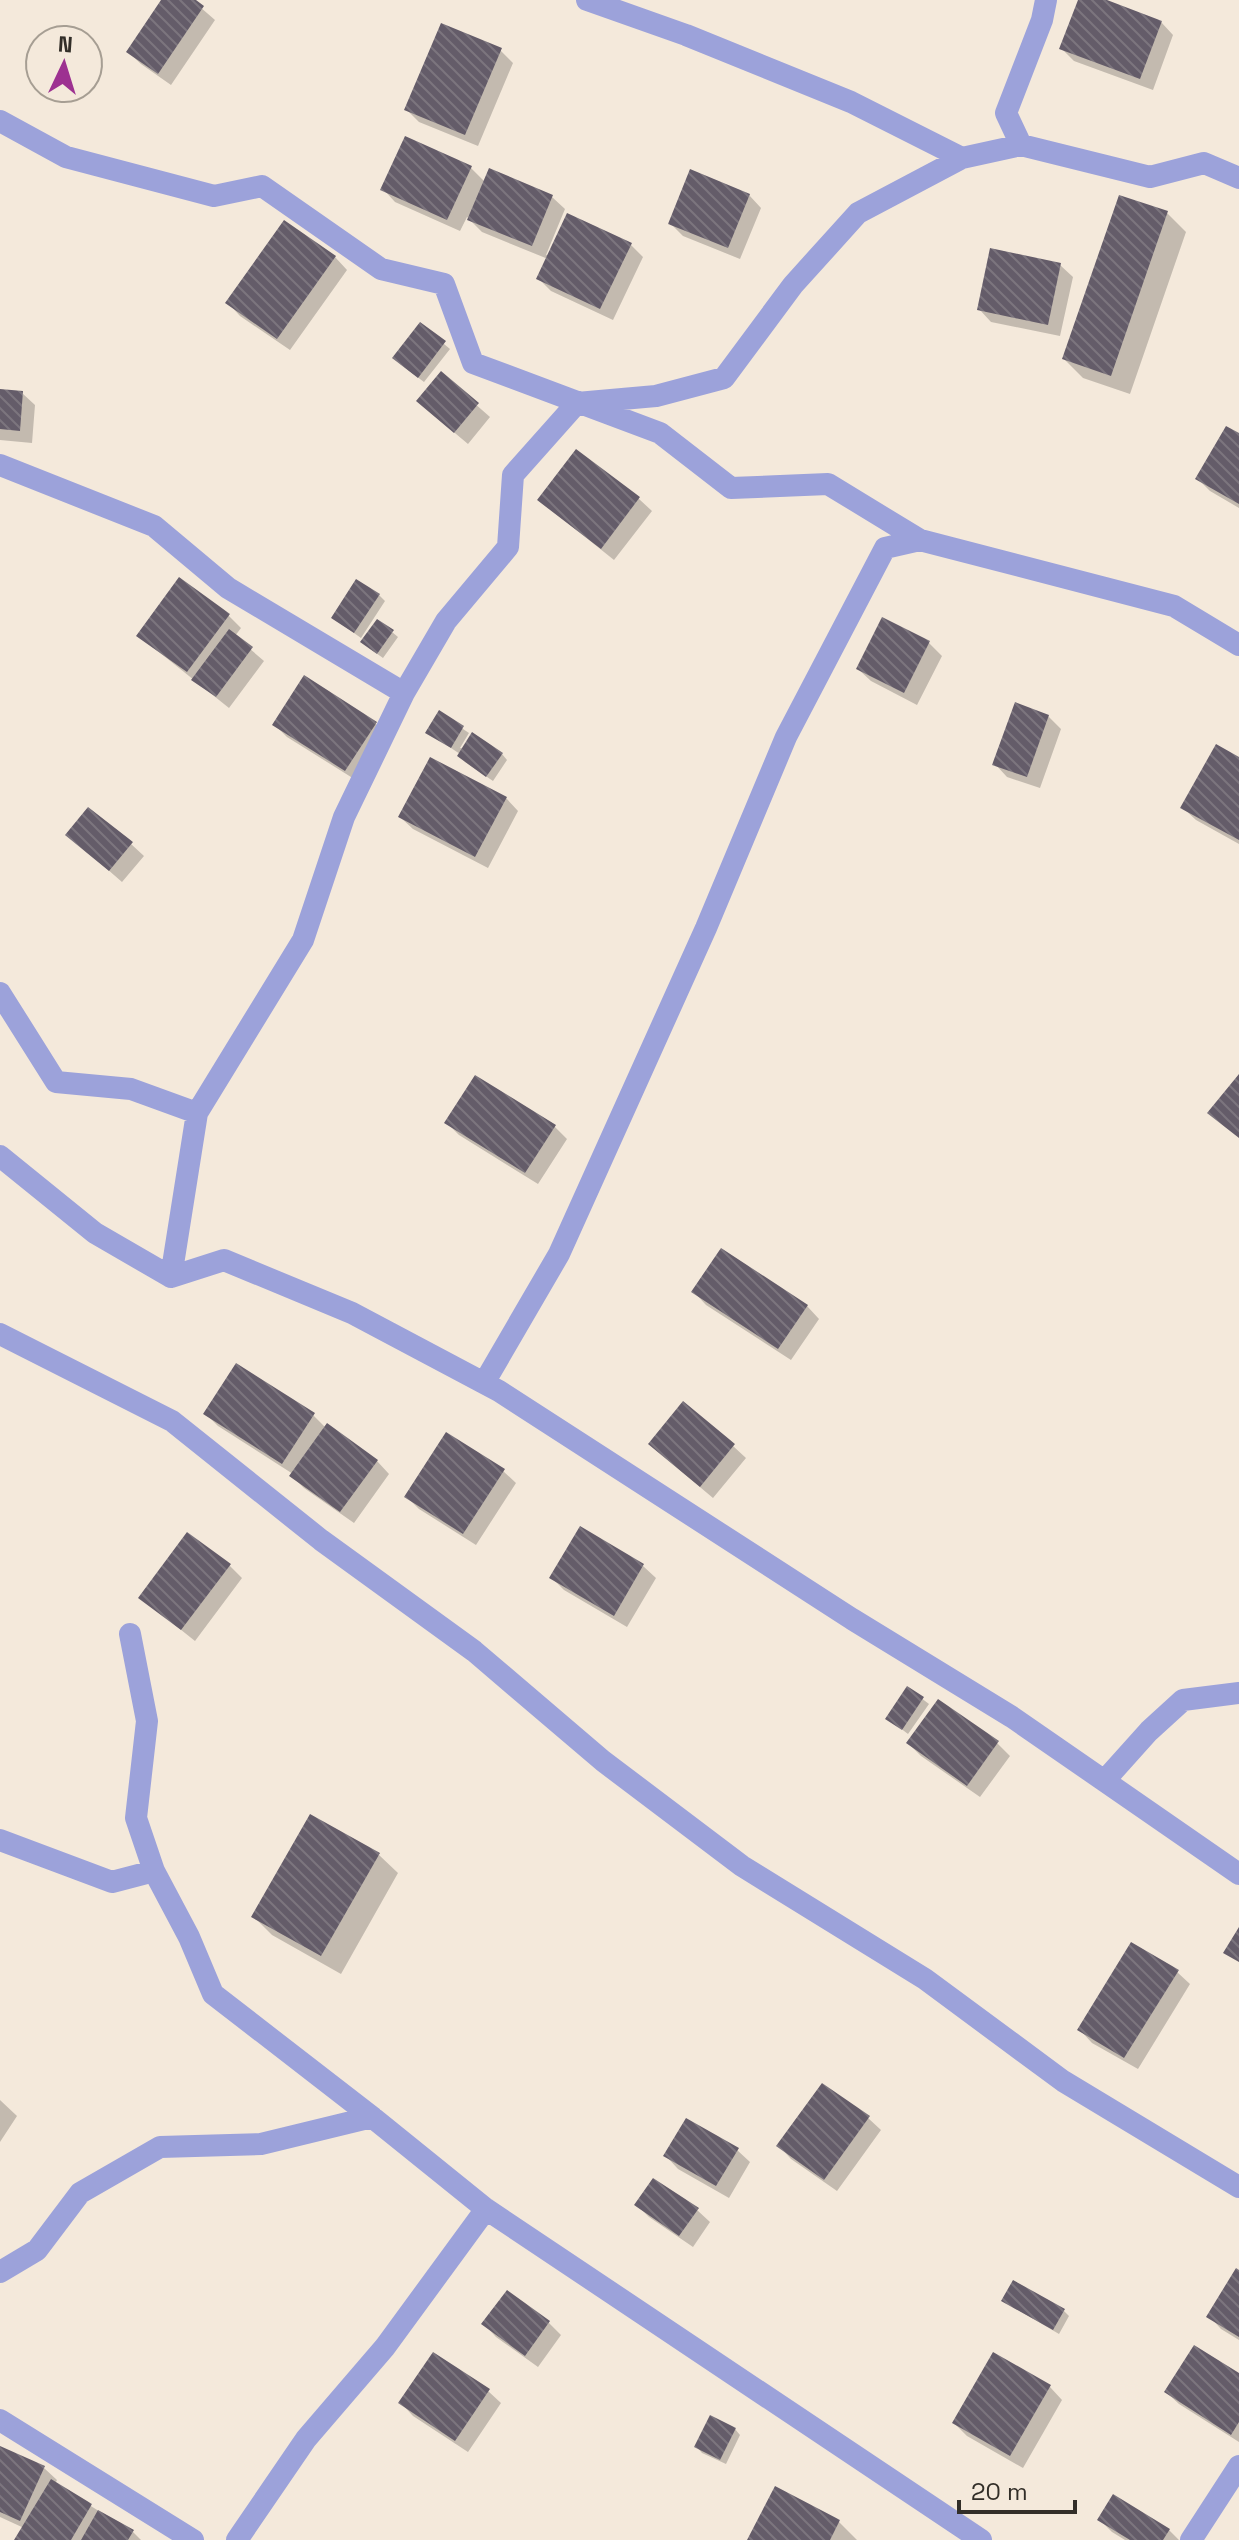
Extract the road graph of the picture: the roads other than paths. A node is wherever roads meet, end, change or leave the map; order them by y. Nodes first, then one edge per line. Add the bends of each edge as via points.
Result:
1 (587, 0) edge
2 (1046, 0) edge
3 (0, 121) edge
4 (1021, 145) junction
5 (962, 158) junction
6 (1239, 178) edge
7 (577, 403) junction
8 (0, 465) edge
9 (920, 540) junction
10 (1239, 645) edge
11 (404, 693) junction
12 (0, 993) edge
13 (197, 1113) junction
14 (0, 1156) edge
15 (171, 1277) junction
16 (0, 1334) edge
17 (484, 1383) junction
18 (130, 1634) dead end
19 (1239, 1693) edge
20 (1105, 1780) junction
21 (0, 1840) edge
22 (154, 1871) junction
23 (1239, 1874) edge
24 (372, 2117) junction
25 (1239, 2187) edge
26 (486, 2209) junction
27 (0, 2272) edge
28 (0, 2420) edge
29 (1239, 2466) edge
30 (193, 2540) edge
31 (237, 2540) edge
32 (981, 2540) edge
33 (1191, 2540) edge

1 - 5 street via 851,102
2 - 4 street via 1006,113
3 - 7 street via 66,157 214,196 262,186 381,269 444,284 473,363
4 - 5 street
4 - 6 street via 1150,177 1204,163
5 - 7 street via 858,213 793,285 724,378 656,396
7 - 9 street via 660,433 731,488 828,484
7 - 11 street via 513,475 508,547 446,621
8 - 11 street via 154,526 228,588
9 - 10 street via 1174,606
9 - 17 street via 885,548 793,724 559,1254
11 - 13 street via 344,817 303,940
12 - 13 street via 56,1082 131,1089
13 - 15 street
14 - 15 street via 95,1233
15 - 17 street via 224,1260 352,1313
16 - 25 street via 172,1421 321,1540 474,1651 603,1761 742,1866 925,1979 1063,2081
17 - 20 street
18 - 22 street via 147,1721 136,1818
19 - 20 street via 1183,1700
20 - 23 street
21 - 22 street via 112,1882
22 - 24 street via 213,1994
24 - 26 street
24 - 27 street via 261,2144 160,2147 80,2193 37,2250
26 - 31 street via 385,2347 306,2439
26 - 32 street
28 - 30 street
29 - 33 street

